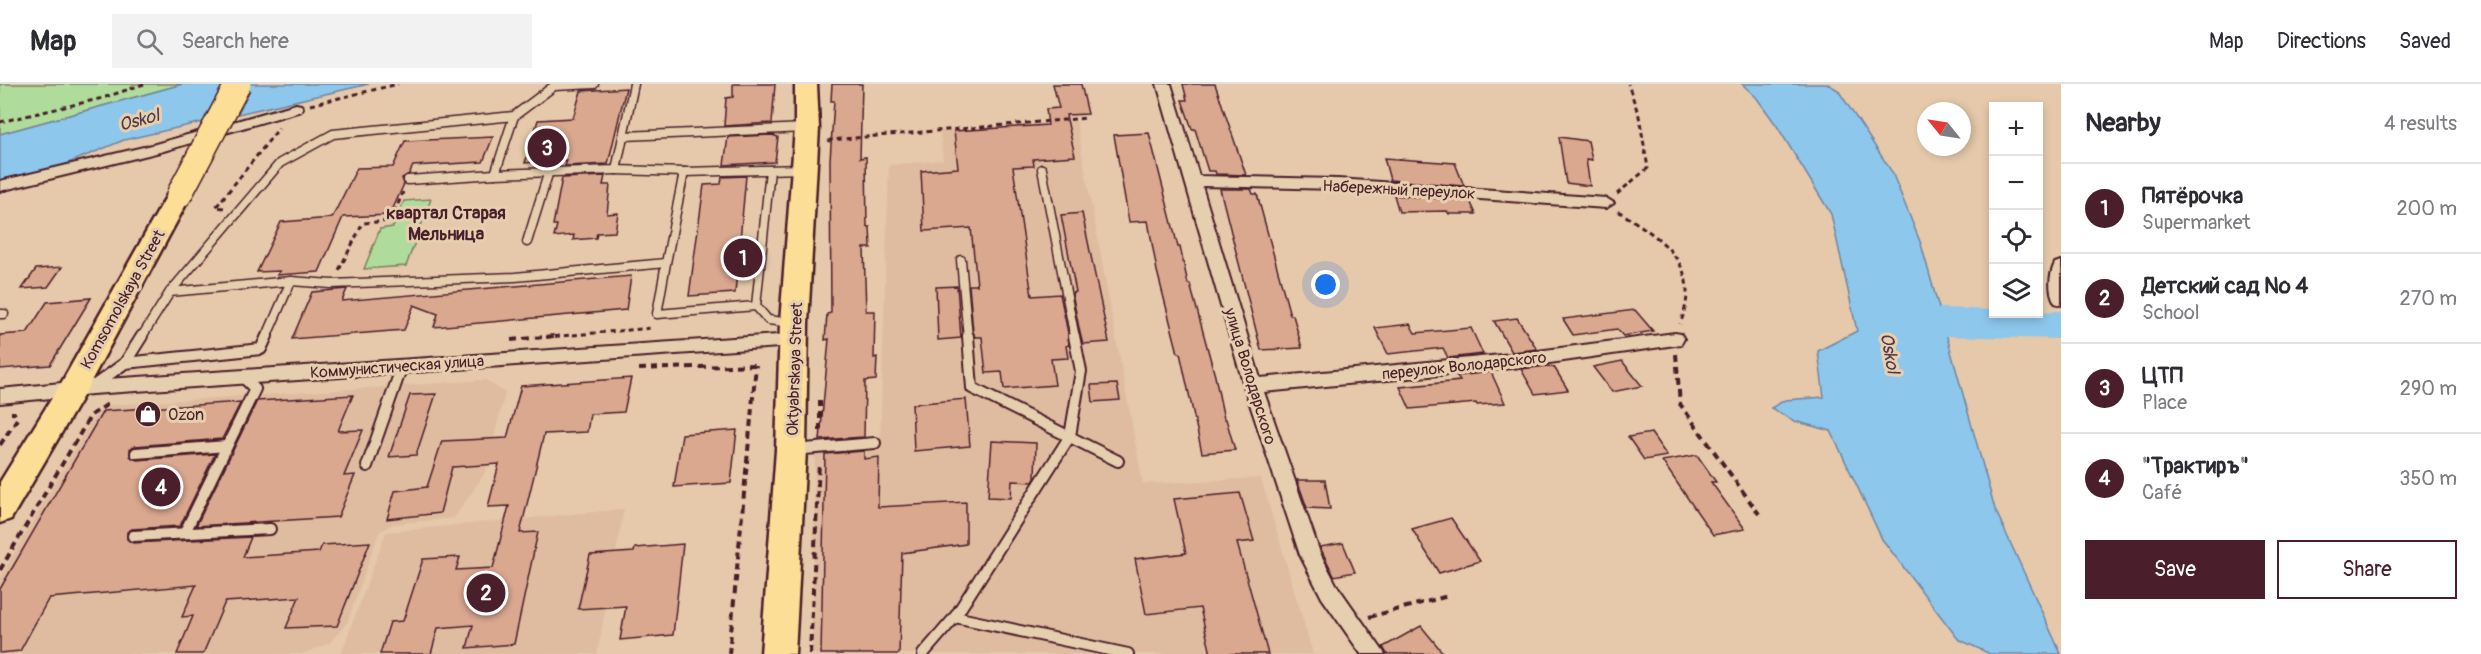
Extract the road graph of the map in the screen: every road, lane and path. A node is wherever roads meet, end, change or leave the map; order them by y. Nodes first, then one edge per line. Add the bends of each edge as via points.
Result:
1 (144, 84) edge
2 (238, 84) edge
3 (398, 84) edge
4 (594, 84) edge
5 (634, 84) edge
6 (807, 84) edge
7 (1164, 84) edge
8 (1628, 84) edge
9 (296, 108) junction
10 (514, 116) junction
11 (1087, 118) dead end
12 (0, 122) edge
13 (625, 136) junction
14 (816, 138) junction
15 (804, 168) junction
16 (1042, 169) dead end
17 (616, 170) junction
18 (770, 170) junction
19 (549, 171) junction
20 (684, 172) junction
21 (495, 174) junction
22 (408, 180) joint
23 (1192, 181) junction
24 (0, 186) edge
25 (1606, 203) joint
26 (242, 209) junction
27 (526, 242) dead end
28 (961, 260) dead end
29 (666, 262) junction
30 (2061, 267) edge
31 (291, 281) junction
32 (332, 284) junction
33 (170, 292) junction
34 (2061, 299) edge
35 (756, 306) junction
36 (794, 331) junction
37 (1675, 339) dead end
38 (759, 342) junction
39 (125, 363) junction
40 (756, 364) junction
41 (402, 366) junction
42 (636, 370) dead end
43 (242, 376) junction
44 (1253, 386) junction
45 (83, 388) junction
46 (820, 392) dead end
47 (0, 396) edge
48 (117, 403) dead end
49 (7, 413) dead end
50 (1070, 436) junction
51 (875, 443) dead end
52 (0, 445) edge
53 (227, 446) junction
54 (820, 448) junction
55 (791, 450) junction
56 (136, 453) dead end
57 (1118, 461) dead end
58 (367, 466) dead end
59 (0, 510) edge
60 (270, 529) dead end
61 (185, 532) junction
62 (133, 536) dead end
63 (0, 570) edge
64 (1448, 596) dead end
65 (955, 617) junction
66 (1351, 622) junction
67 (1373, 653) edge
68 (729, 654) edge
69 (778, 654) edge
70 (810, 654) edge
71 (923, 654) edge
72 (1128, 654) edge

1 - 12 path via 103,98
2 - 45 main road, Komsomolskaya Street, bridge
3 - 9 path
4 - 10 lane via 554,87
5 - 13 lane
6 - 14 main road, Oktyabrskaya Street
7 - 23 street, улица Володарского
8 - 25 path via 1639,117 1648,168
9 - 24 street via 155,149
9 - 26 path via 216,207
10 - 21 lane
10 - 26 lane via 333,134 280,163
11 - 14 path via 830,140
13 - 14 lane
13 - 17 lane
14 - 15 main road, Oktyabrskaya Street
15 - 18 lane
15 - 36 main road, Oktyabrskaya Street
16 - 50 lane via 1081,371
17 - 19 lane
17 - 20 lane
18 - 20 lane
18 - 35 lane
19 - 21 lane
19 - 27 lane
20 - 29 lane
21 - 22 lane
22 - 32 path via 391,221 363,223
23 - 25 street, Набережный переулок via 1338,184
23 - 44 street, улица Володарского
26 - 33 lane
28 - 50 lane via 972,388
29 - 32 lane via 515,277
29 - 35 lane via 657,314
30 - 34 street
31 - 32 lane
31 - 33 lane
31 - 39 lane via 261,349
33 - 39 lane
35 - 36 lane via 768,320
36 - 38 street, Коммунистическая улица
36 - 55 main road, Oktyabrskaya Street
37 - 44 street, переулок Володарского via 1522,360
38 - 40 path
38 - 41 street, Коммунистическая улица
39 - 45 lane
40 - 42 path
40 - 68 path
41 - 43 street, Коммунистическая улица
41 - 58 lane
43 - 45 street, Коммунистическая улица
43 - 53 lane via 255,389
44 - 66 street, улица Володарского via 1310,555
45 - 47 street, Коммунистическая улица
45 - 59 main road, Komsomolskaya Street
46 - 54 path
48 - 63 path via 91,415
49 - 52 path via 15,413 17,418
50 - 57 lane
50 - 65 lane
51 - 54 lane
53 - 56 lane
53 - 61 lane
54 - 55 lane
54 - 70 path
55 - 69 main road, Oktyabrskaya Street
60 - 61 lane
61 - 62 lane
64 - 66 path
65 - 71 lane
65 - 72 lane
66 - 67 street, улица Володарского

